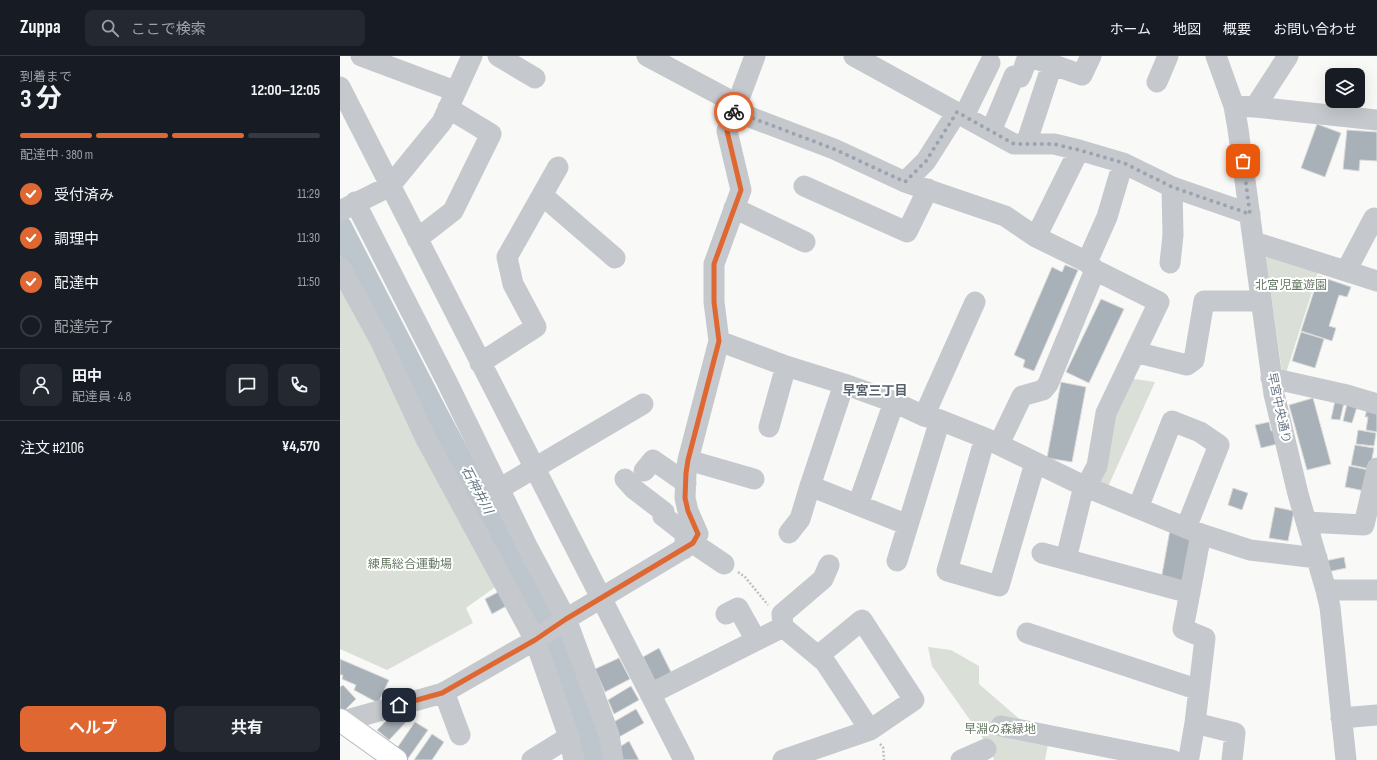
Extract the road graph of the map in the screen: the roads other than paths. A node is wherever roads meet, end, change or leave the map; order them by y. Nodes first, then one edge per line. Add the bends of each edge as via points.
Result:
1 (361, 56) edge
2 (472, 56) edge
3 (498, 56) edge
4 (755, 56) edge
5 (854, 56) edge
6 (1028, 56) edge
7 (1091, 56) edge
8 (1168, 56) edge
9 (1216, 56) edge
10 (1288, 56) edge
11 (651, 57) edge
12 (990, 63) dead end
13 (1052, 65) junction
14 (535, 78) dead end
15 (1158, 82) dead end
16 (340, 87) edge
17 (452, 100) junction
18 (1234, 106) junction
19 (1255, 107) junction
20 (736, 108) junction
21 (960, 114) junction
22 (1377, 120) edge
23 (991, 131) junction
24 (1026, 144) junction
25 (1079, 150) junction
26 (1124, 163) junction
27 (558, 166) dead end
28 (905, 182) junction
29 (390, 186) junction
30 (804, 186) dead end
31 (1172, 187) junction
32 (928, 189) junction
33 (542, 195) junction
34 (348, 206) edge
35 (734, 208) junction
36 (1250, 214) junction
37 (1374, 218) dead end
38 (1036, 237) junction
39 (417, 239) junction
40 (805, 242) dead end
41 (1254, 242) junction
42 (615, 258) dead end
43 (1170, 263) dead end
44 (1091, 266) junction
45 (340, 267) edge
46 (1346, 271) junction
47 (1377, 281) edge
48 (1261, 301) junction
49 (975, 302) dead end
50 (719, 341) junction
51 (1135, 352) junction
52 (480, 363) junction
53 (786, 366) junction
54 (1271, 378) junction
55 (844, 384) junction
56 (894, 402) junction
57 (643, 404) dead end
58 (1377, 404) edge
59 (932, 418) junction
60 (769, 427) dead end
61 (992, 441) junction
62 (688, 460) junction
63 (1036, 463) junction
64 (535, 468) junction
65 (1377, 468) edge
66 (644, 471) dead end
67 (625, 479) dead end
68 (754, 479) dead end
69 (686, 483) junction
70 (504, 486) dead end
71 (810, 486) junction
72 (1086, 487) junction
73 (858, 505) junction
74 (1138, 508) junction
75 (1306, 522) junction
76 (908, 525) junction
77 (1370, 526) edge
78 (1194, 531) junction
79 (790, 533) dead end
80 (689, 546) junction
81 (1042, 553) dead end
82 (1317, 558) junction
83 (1066, 559) junction
84 (896, 561) dead end
85 (724, 564) road end
86 (829, 565) dead end
87 (1326, 590) junction
88 (1377, 590) edge
89 (1190, 593) junction
90 (602, 598) junction
91 (726, 614) dead end
92 (564, 620) junction
93 (782, 623) junction
94 (1027, 633) dead end
95 (537, 638) junction
96 (756, 640) junction
97 (818, 656) junction
98 (1199, 690) junction
99 (444, 692) junction
100 (650, 694) junction
101 (1377, 715) edge
102 (1341, 718) junction
103 (341, 721) edge
104 (1195, 723) junction
105 (1001, 726) dead end
106 (870, 730) junction
107 (460, 735) dead end
108 (569, 737) junction
109 (986, 748) dead end
110 (1187, 759) edge
111 (396, 760) edge
112 (532, 760) edge
113 (574, 760) edge
114 (612, 760) edge
115 (684, 760) edge
116 (782, 760) edge
117 (961, 760) edge
118 (1232, 760) edge
119 (1346, 760) edge

1 - 17 street
2 - 17 street
3 - 14 street
4 - 20 street
5 - 21 street
6 - 13 street
6 - 23 street via 1020,77 1014,76
7 - 13 street via 1082,75
8 - 15 street
9 - 18 street, 早宮中央通り
10 - 19 street
11 - 20 street
12 - 21 street
13 - 24 street
16 - 29 street
17 - 29 street via 442,122
17 - 39 street via 491,134 453,211
18 - 19 street
18 - 36 street, 早宮中央通り
19 - 22 street
20 - 28 street
20 - 35 street via 727,131 741,190
21 - 23 street
21 - 28 street via 926,161
23 - 24 street via 1014,144
24 - 25 street via 1054,144
25 - 26 street
25 - 38 street
26 - 31 street
26 - 44 street
27 - 33 street
28 - 32 street
29 - 34 street
29 - 39 street
30 - 32 street via 907,232
31 - 36 street
31 - 43 street via 1173,235
32 - 38 street via 1005,216
33 - 42 street
33 - 52 street via 507,257 513,284 536,327
34 - 92 street via 447,382
35 - 40 street
35 - 50 street via 714,264 714,302
36 - 41 street, 早宮中央通り
37 - 46 street
38 - 44 street
39 - 52 street
41 - 46 street
41 - 48 street, 早宮中央通り
44 - 51 street via 1159,302
44 - 61 street via 1048,384 1043,390 1022,396
45 - 95 street via 381,342 425,437
46 - 47 street
48 - 51 street via 1204,301 1194,360 1187,365
48 - 54 street, 早宮中央通り
49 - 59 street
50 - 53 street
50 - 62 street
51 - 72 street via 1106,413 1097,466
52 - 64 street
53 - 55 street
53 - 60 street
54 - 58 street via 1347,394
54 - 75 street, 早宮中央通り
55 - 56 street
55 - 71 street
56 - 59 street
56 - 73 street
57 - 64 street
59 - 61 street
59 - 76 street
61 - 63 street
61 - 63 street via 947,571 999,586
62 - 68 street
62 - 69 street
63 - 72 street
64 - 70 street
64 - 90 street
65 - 77 street
66 - 69 street via 653,460
67 - 80 street via 664,512 663,516 686,534
69 - 80 street via 685,498 688,511 698,534
71 - 73 street
71 - 79 street via 800,518
72 - 74 street
72 - 83 street
73 - 76 street
74 - 78 street
74 - 78 street via 1172,421 1200,432 1219,446
75 - 77 street
75 - 82 street, 早宮中央通り
76 - 84 street
78 - 82 street via 1250,550
78 - 89 street
80 - 85 street
80 - 90 street
81 - 83 street
82 - 87 street, 早宮中央通り
83 - 89 street
86 - 93 street via 823,579 782,614
87 - 88 street
87 - 102 street, 早宮中央通り
89 - 98 street via 1183,629 1205,638
90 - 92 street
90 - 100 street
91 - 96 street via 738,608
92 - 95 street
92 - 114 street via 608,735
93 - 96 street
93 - 97 street
94 - 98 street
95 - 99 street
95 - 108 street
96 - 100 street
97 - 106 street via 825,662
97 - 106 street via 862,620 914,700
98 - 104 street
99 - 103 street
99 - 107 street
100 - 115 street
101 - 102 street
102 - 119 street, 早宮中央通り
103 - 111 main road
104 - 110 street
104 - 118 street via 1235,733
105 - 110 street
106 - 116 street
108 - 112 street
108 - 113 street
109 - 117 street

